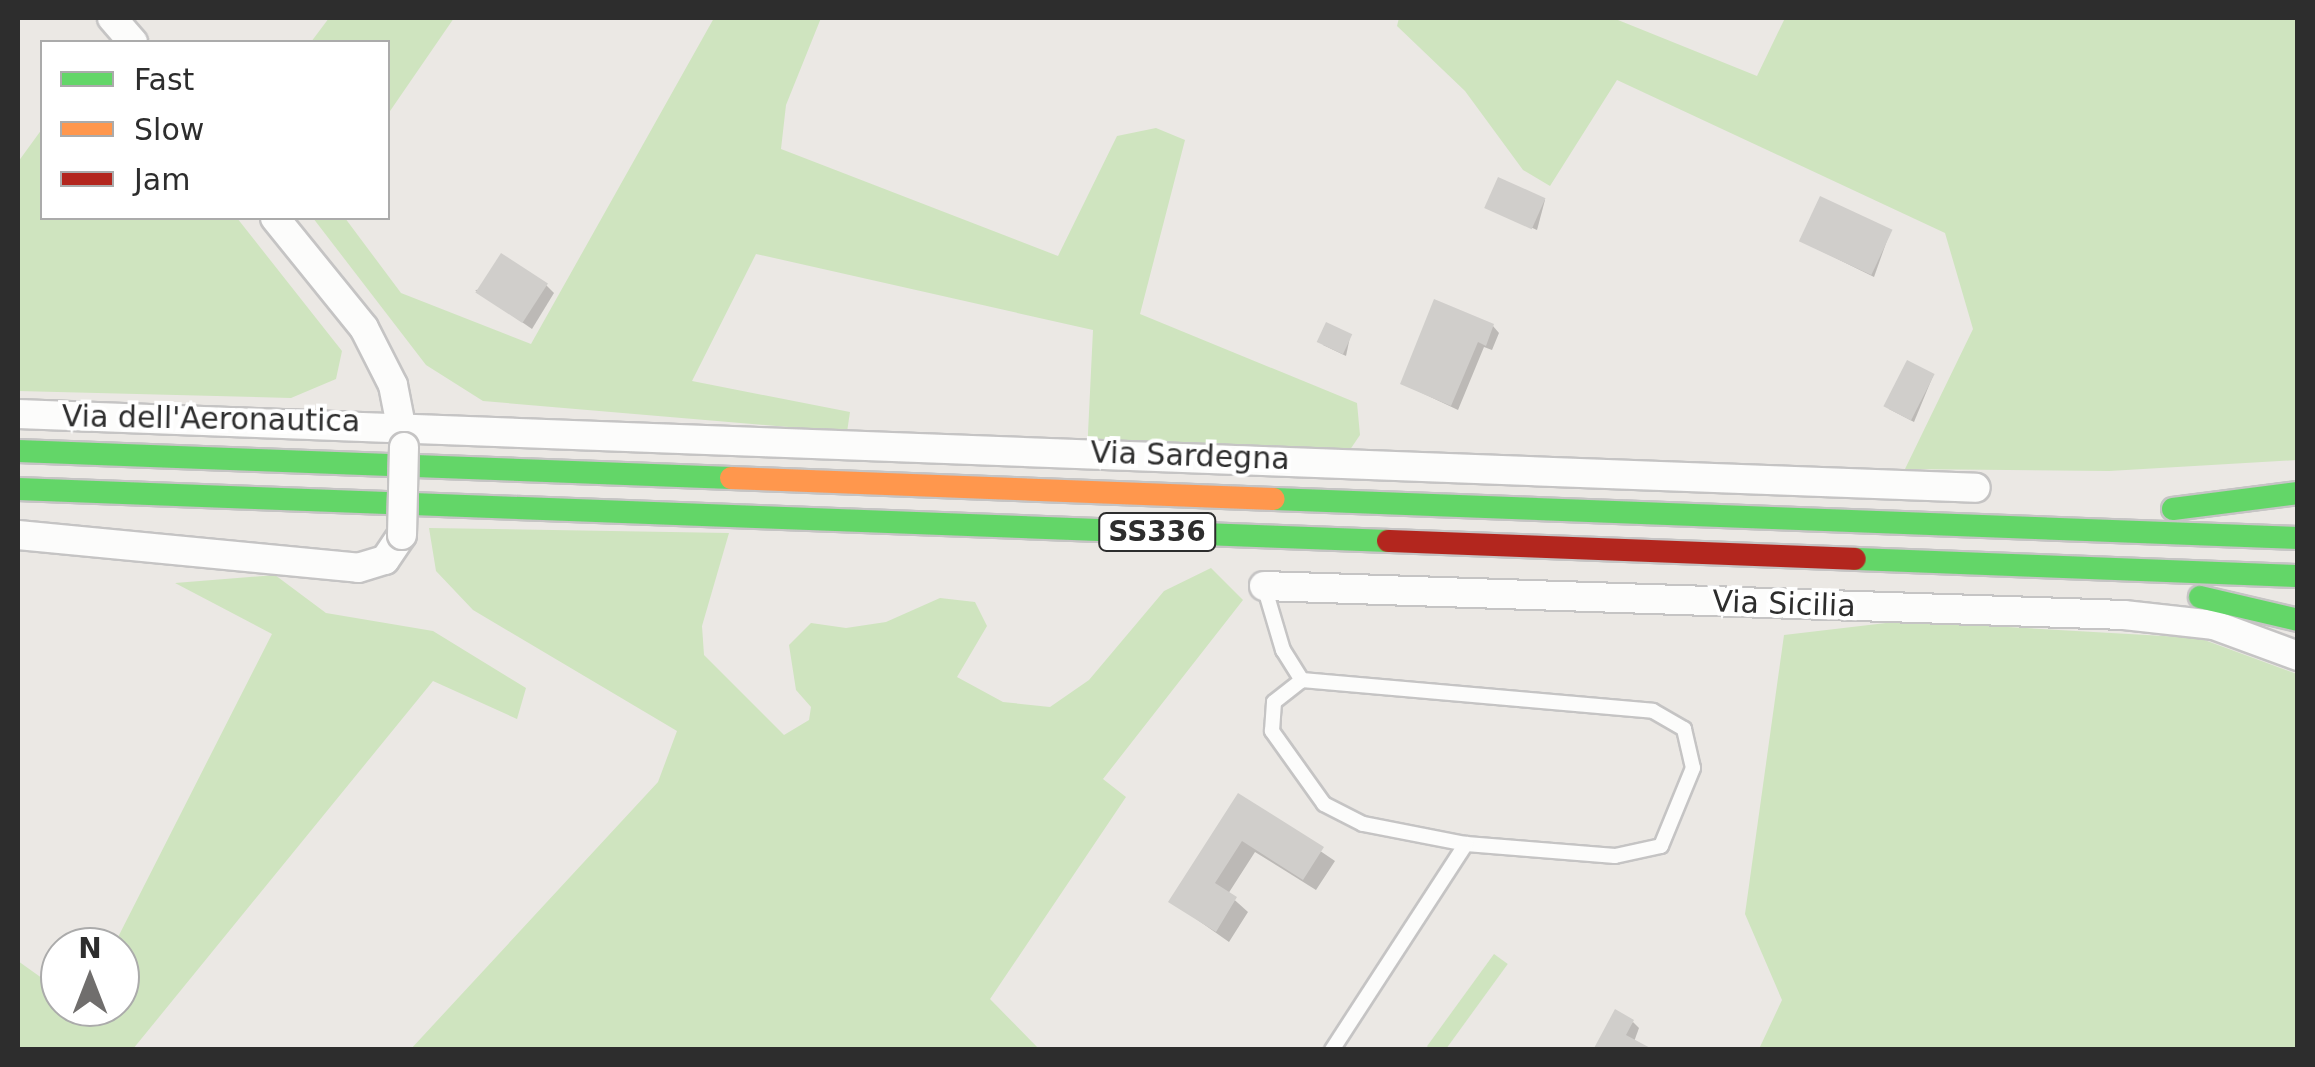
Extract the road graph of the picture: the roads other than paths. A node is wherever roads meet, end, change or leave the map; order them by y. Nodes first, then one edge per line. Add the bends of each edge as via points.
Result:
1 (112, 18) edge
2 (131, 40) edge
3 (277, 220) edge
4 (18, 414) edge
5 (404, 435) junction
6 (18, 451) edge
7 (18, 488) edge
8 (1976, 488) dead end
9 (2298, 494) edge
10 (2171, 509) junction
11 (2298, 509) edge
12 (2031, 527) junction
13 (18, 536) edge
14 (2298, 538) edge
15 (2028, 566) junction
16 (2298, 576) edge
17 (1264, 586) joint
18 (2298, 620) edge
19 (2298, 656) edge
20 (1302, 680) junction
21 (1466, 844) junction
22 (1332, 1050) edge

1 - 2 street
3 - 5 street via 364,328
4 - 5 street, Via dell'Aeronautica
5 - 8 street, Via Sardegna
5 - 13 street, bridge via 402,535 384,560 358,568
6 - 12 highway, SS336
7 - 15 highway, SS336
9 - 10 highway
10 - 11 highway
10 - 12 highway
12 - 14 highway, SS336
15 - 16 highway, SS336
15 - 18 highway
17 - 19 street, Via Sicilia via 2124,615 2214,625
17 - 20 lane via 1283,650
20 - 21 lane via 1274,702 1272,731 1324,804 1364,824
20 - 21 lane via 1653,711 1684,729 1692,768 1661,846 1616,856
21 - 22 lane

